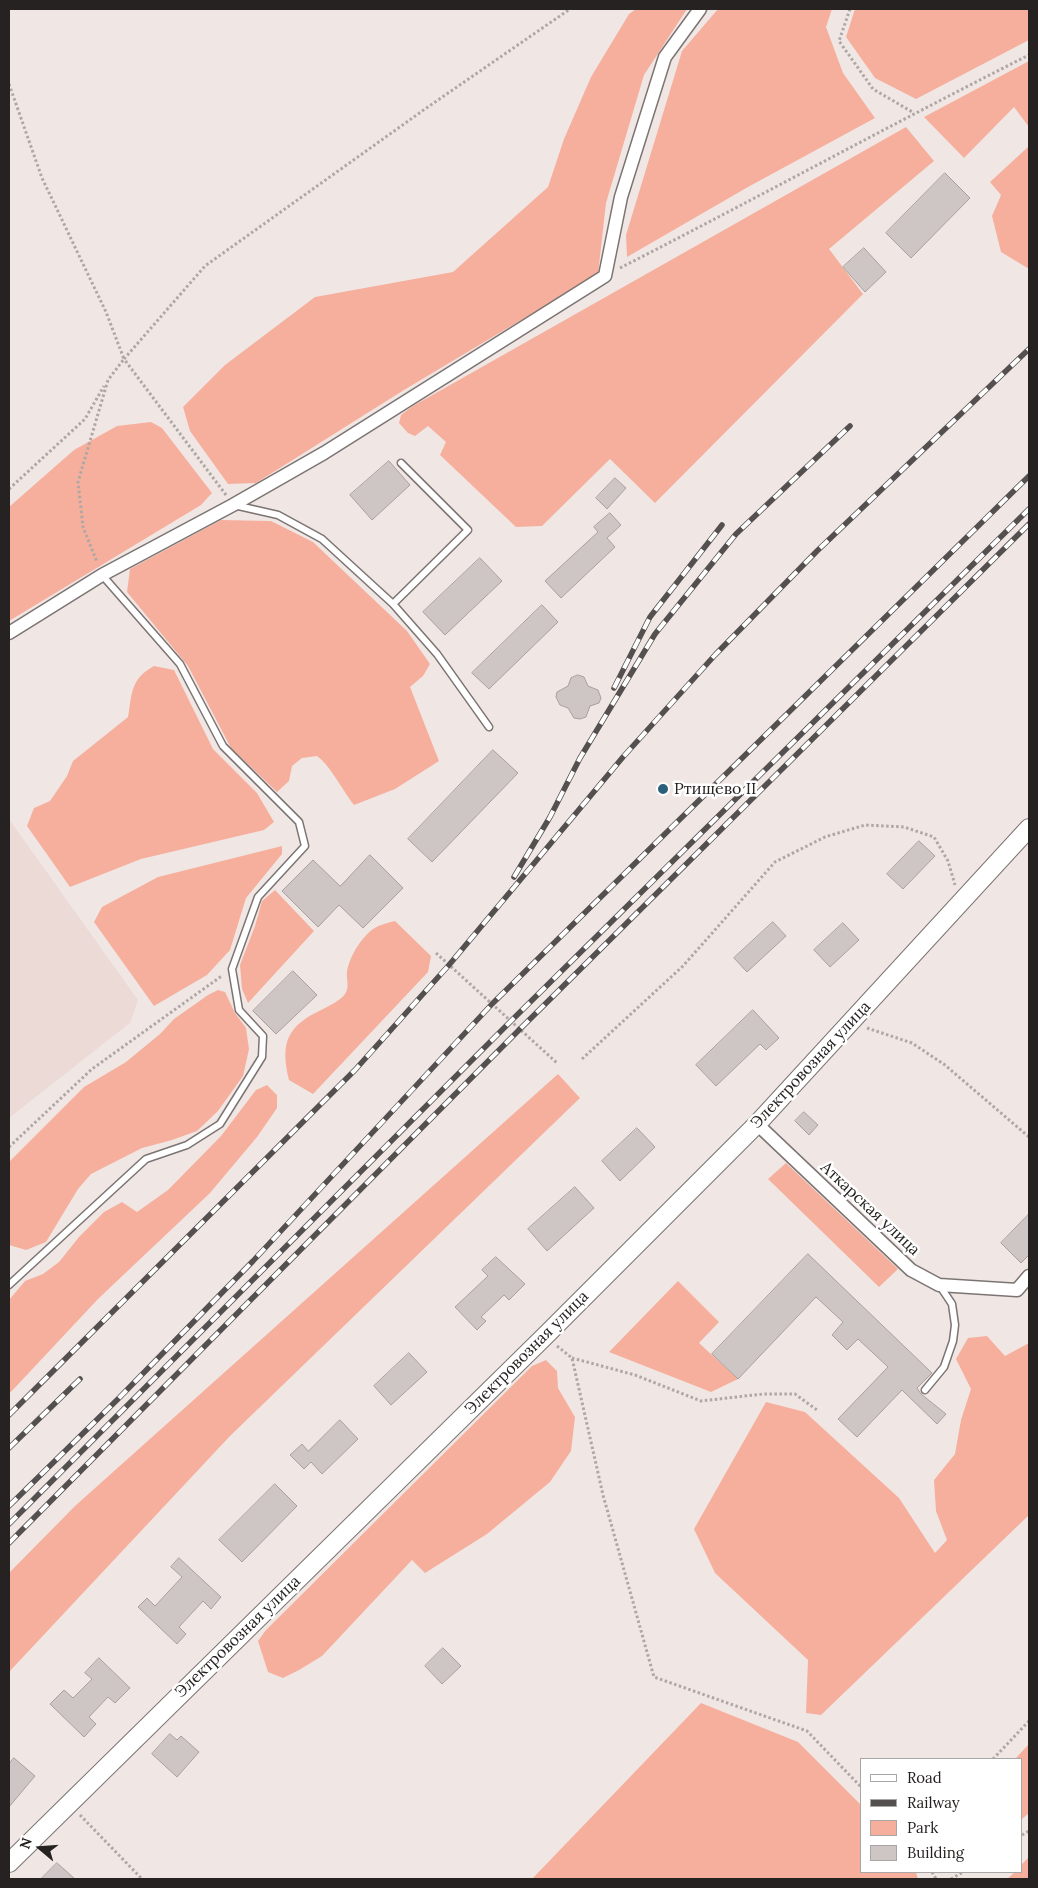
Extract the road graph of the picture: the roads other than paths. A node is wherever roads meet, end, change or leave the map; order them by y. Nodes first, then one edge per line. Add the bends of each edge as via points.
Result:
1 (700, 9) edge
2 (401, 463) dead end
3 (233, 505) junction
4 (102, 575) junction
5 (393, 604) junction
6 (9, 633) edge
7 (489, 727) dead end
8 (1029, 828) edge
9 (757, 1124) junction
10 (1029, 1276) edge
11 (9, 1285) edge
12 (939, 1285) junction
13 (925, 1390) dead end
14 (9, 1863) edge

1 - 3 street via 665,57 621,197 605,276 324,453
2 - 5 lane via 468,530
3 - 4 street
3 - 5 lane via 278,515 322,539
4 - 6 street
4 - 11 lane via 180,664 222,746 298,822 305,846 258,897 232,969 240,1010 263,1036 262,1057 220,1124 187,1145 146,1159
5 - 7 lane via 437,654
8 - 9 street, Электровозная улица
9 - 12 street, Аткарская улица via 911,1270
9 - 14 street, Электровозная улица
10 - 12 street, Аткарская улица via 1017,1290
12 - 13 lane via 952,1304 953,1341 944,1367

